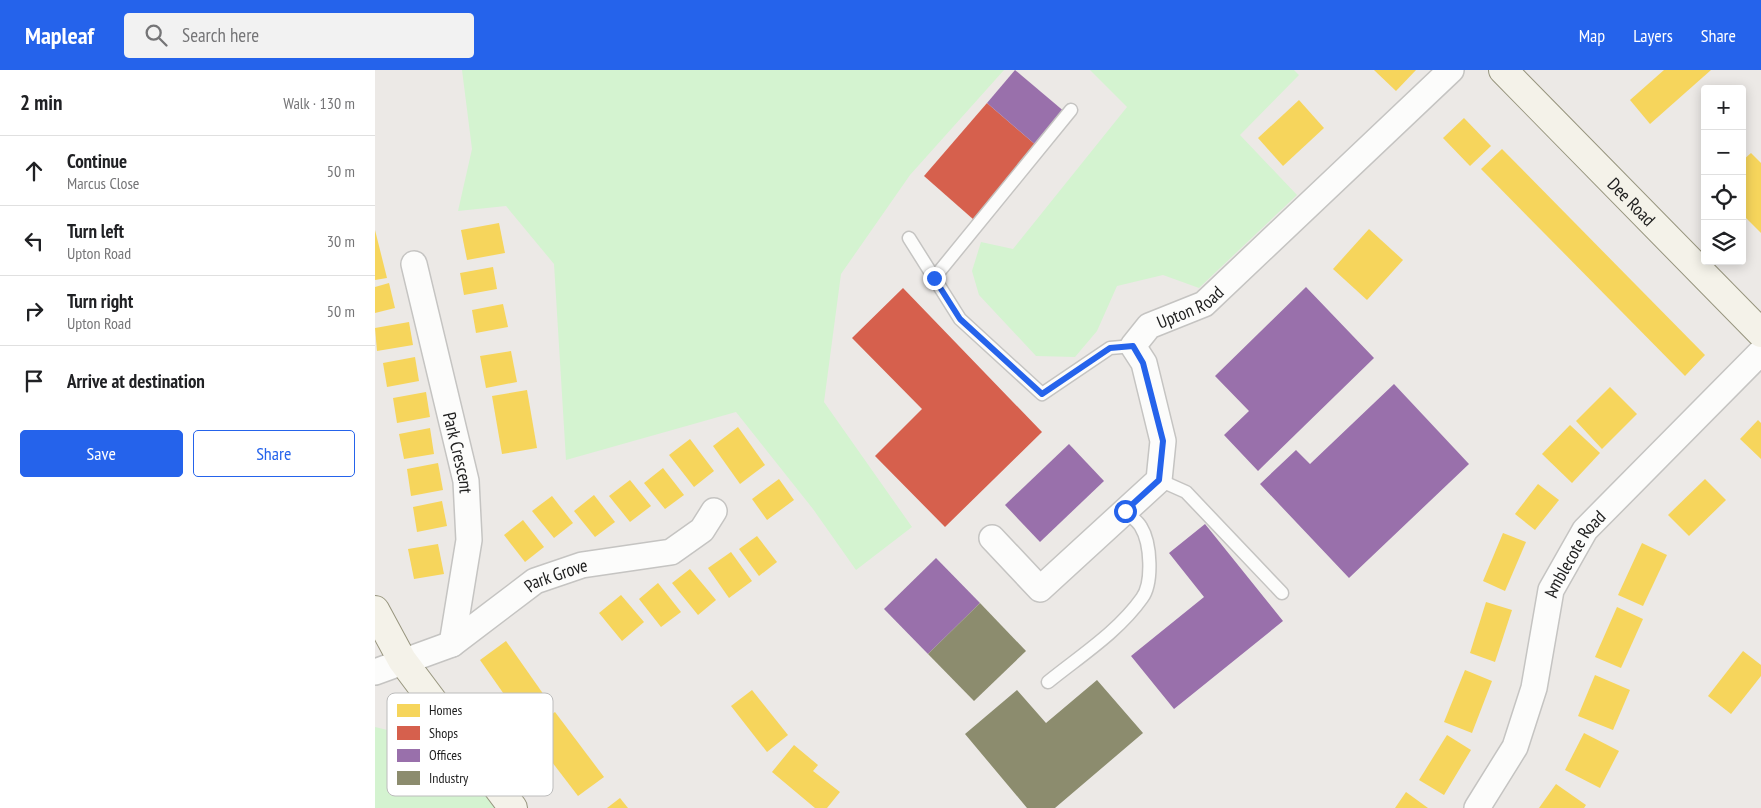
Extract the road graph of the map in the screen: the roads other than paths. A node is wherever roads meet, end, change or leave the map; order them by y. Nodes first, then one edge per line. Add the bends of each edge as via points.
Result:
1 (1451, 70) edge
2 (1503, 70) edge
3 (1071, 110) dead end
4 (909, 238) dead end
5 (414, 264) dead end
6 (934, 278) junction
7 (1761, 333) edge
8 (1133, 346) junction
9 (1761, 352) edge
10 (1159, 480) junction
11 (714, 511) dead end
12 (1125, 511) junction
13 (991, 538) dead end
14 (1282, 593) dead end
15 (375, 610) edge
16 (452, 644) junction
17 (402, 660) junction
18 (375, 672) edge
19 (1048, 682) dead end
20 (427, 693) edge
21 (504, 796) edge
22 (513, 808) edge
23 (1477, 808) edge

1 - 8 street, Upton Road via 1204,304 1149,326
2 - 7 street, Dee Road
3 - 6 lane
4 - 6 lane
5 - 16 street, Park Crescent via 466,481 469,540
6 - 8 lane via 960,319 1042,394 1110,348
8 - 10 street via 1143,363 1163,441
9 - 23 street, Amblecote Road via 1585,530 1551,590 1534,688 1515,747
10 - 12 street
10 - 14 lane via 1186,492
11 - 16 street, Park Grove via 703,530 671,552 582,565 535,581
12 - 13 street via 1040,589
12 - 19 lane via 1141,527 1148,546 1149,576 1144,596 1115,628
15 - 17 street
16 - 17 street, Park Grove
17 - 18 street, Park Grove
17 - 20 street
21 - 22 street

